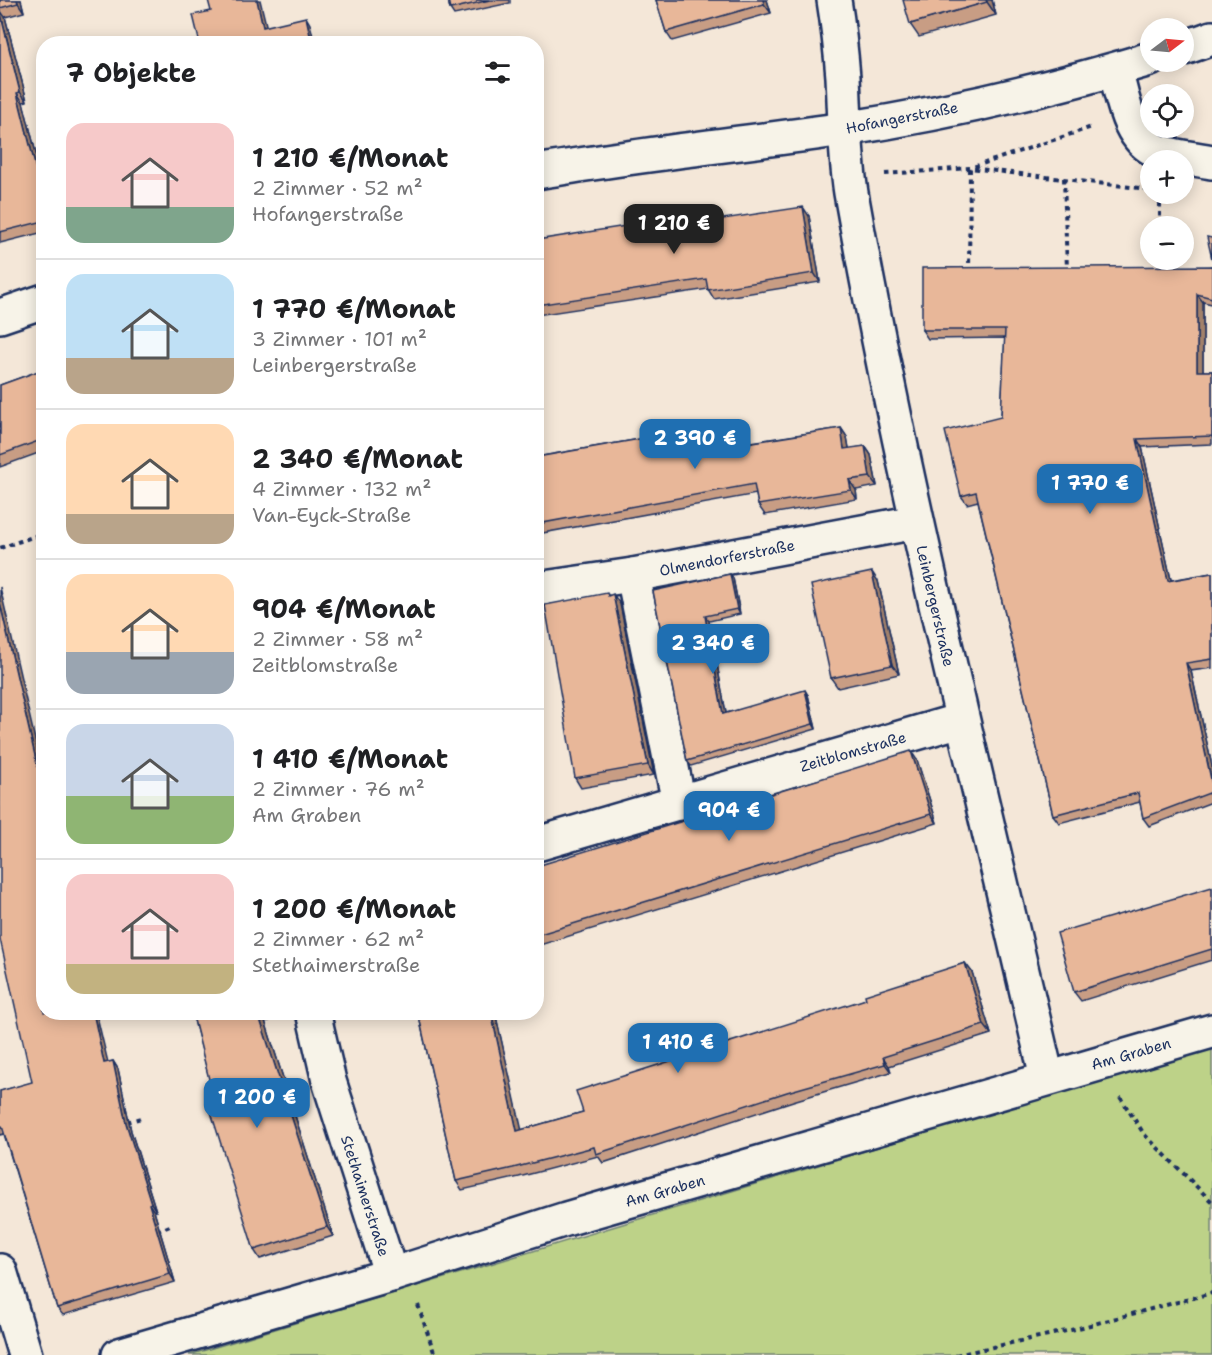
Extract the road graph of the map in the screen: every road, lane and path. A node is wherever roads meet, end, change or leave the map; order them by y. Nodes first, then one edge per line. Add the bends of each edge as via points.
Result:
1 (834, 0) edge
2 (1212, 38) edge
3 (1194, 44) edge
4 (1140, 62) edge
5 (1115, 70) junction
6 (1127, 116) junction
7 (845, 129) junction
8 (1212, 162) edge
9 (970, 168) junction
10 (544, 171) edge
11 (849, 177) junction
12 (1064, 178) junction
13 (1140, 188) edge
14 (1161, 270) edge
15 (1161, 274) edge
16 (1068, 275) edge
17 (969, 276) edge
18 (36, 304) edge
19 (0, 316) edge
20 (916, 522) junction
21 (36, 536) edge
22 (0, 548) edge
23 (633, 575) junction
24 (544, 588) edge
25 (961, 720) junction
26 (678, 803) junction
27 (544, 842) edge
28 (315, 1020) edge
29 (1212, 1031) edge
30 (1098, 1064) junction
31 (1047, 1078) junction
32 (141, 1118) dead end
33 (126, 1123) edge
34 (1212, 1202) edge
35 (170, 1226) dead end
36 (153, 1232) edge
37 (0, 1271) edge
38 (391, 1275) junction
39 (1212, 1293) edge
40 (25, 1355) edge
41 (119, 1355) edge
42 (435, 1355) edge
43 (956, 1355) edge

1 - 7 street, Leinbergerstraße
2 - 3 street
4 - 5 street, Hofangerstraße
5 - 6 street
5 - 7 street, Hofangerstraße via 1005,98
6 - 8 street via 1139,137 1156,150
6 - 9 path
7 - 10 street, Hofangerstraße
7 - 11 street, Leinbergerstraße
9 - 11 path
9 - 12 path
9 - 17 path
11 - 20 street, Leinbergerstraße
12 - 13 path
12 - 16 path
14 - 15 path
18 - 19 street
20 - 23 street, Olmendorferstraße
20 - 25 street, Leinbergerstraße
21 - 22 path
23 - 24 street, Olmendorferstraße
23 - 26 street
25 - 26 street, Zeitblomstraße
25 - 31 street, Leinbergerstraße
26 - 27 street, Zeitblomstraße
28 - 38 street, Stethaimerstraße via 329,1081
29 - 30 street, Am Graben
30 - 31 street, Am Graben
30 - 34 path via 1144,1134
31 - 38 street, Am Graben
32 - 33 path
35 - 36 path
37 - 40 street
38 - 41 street, Am Graben
38 - 42 path via 414,1292
39 - 43 path

